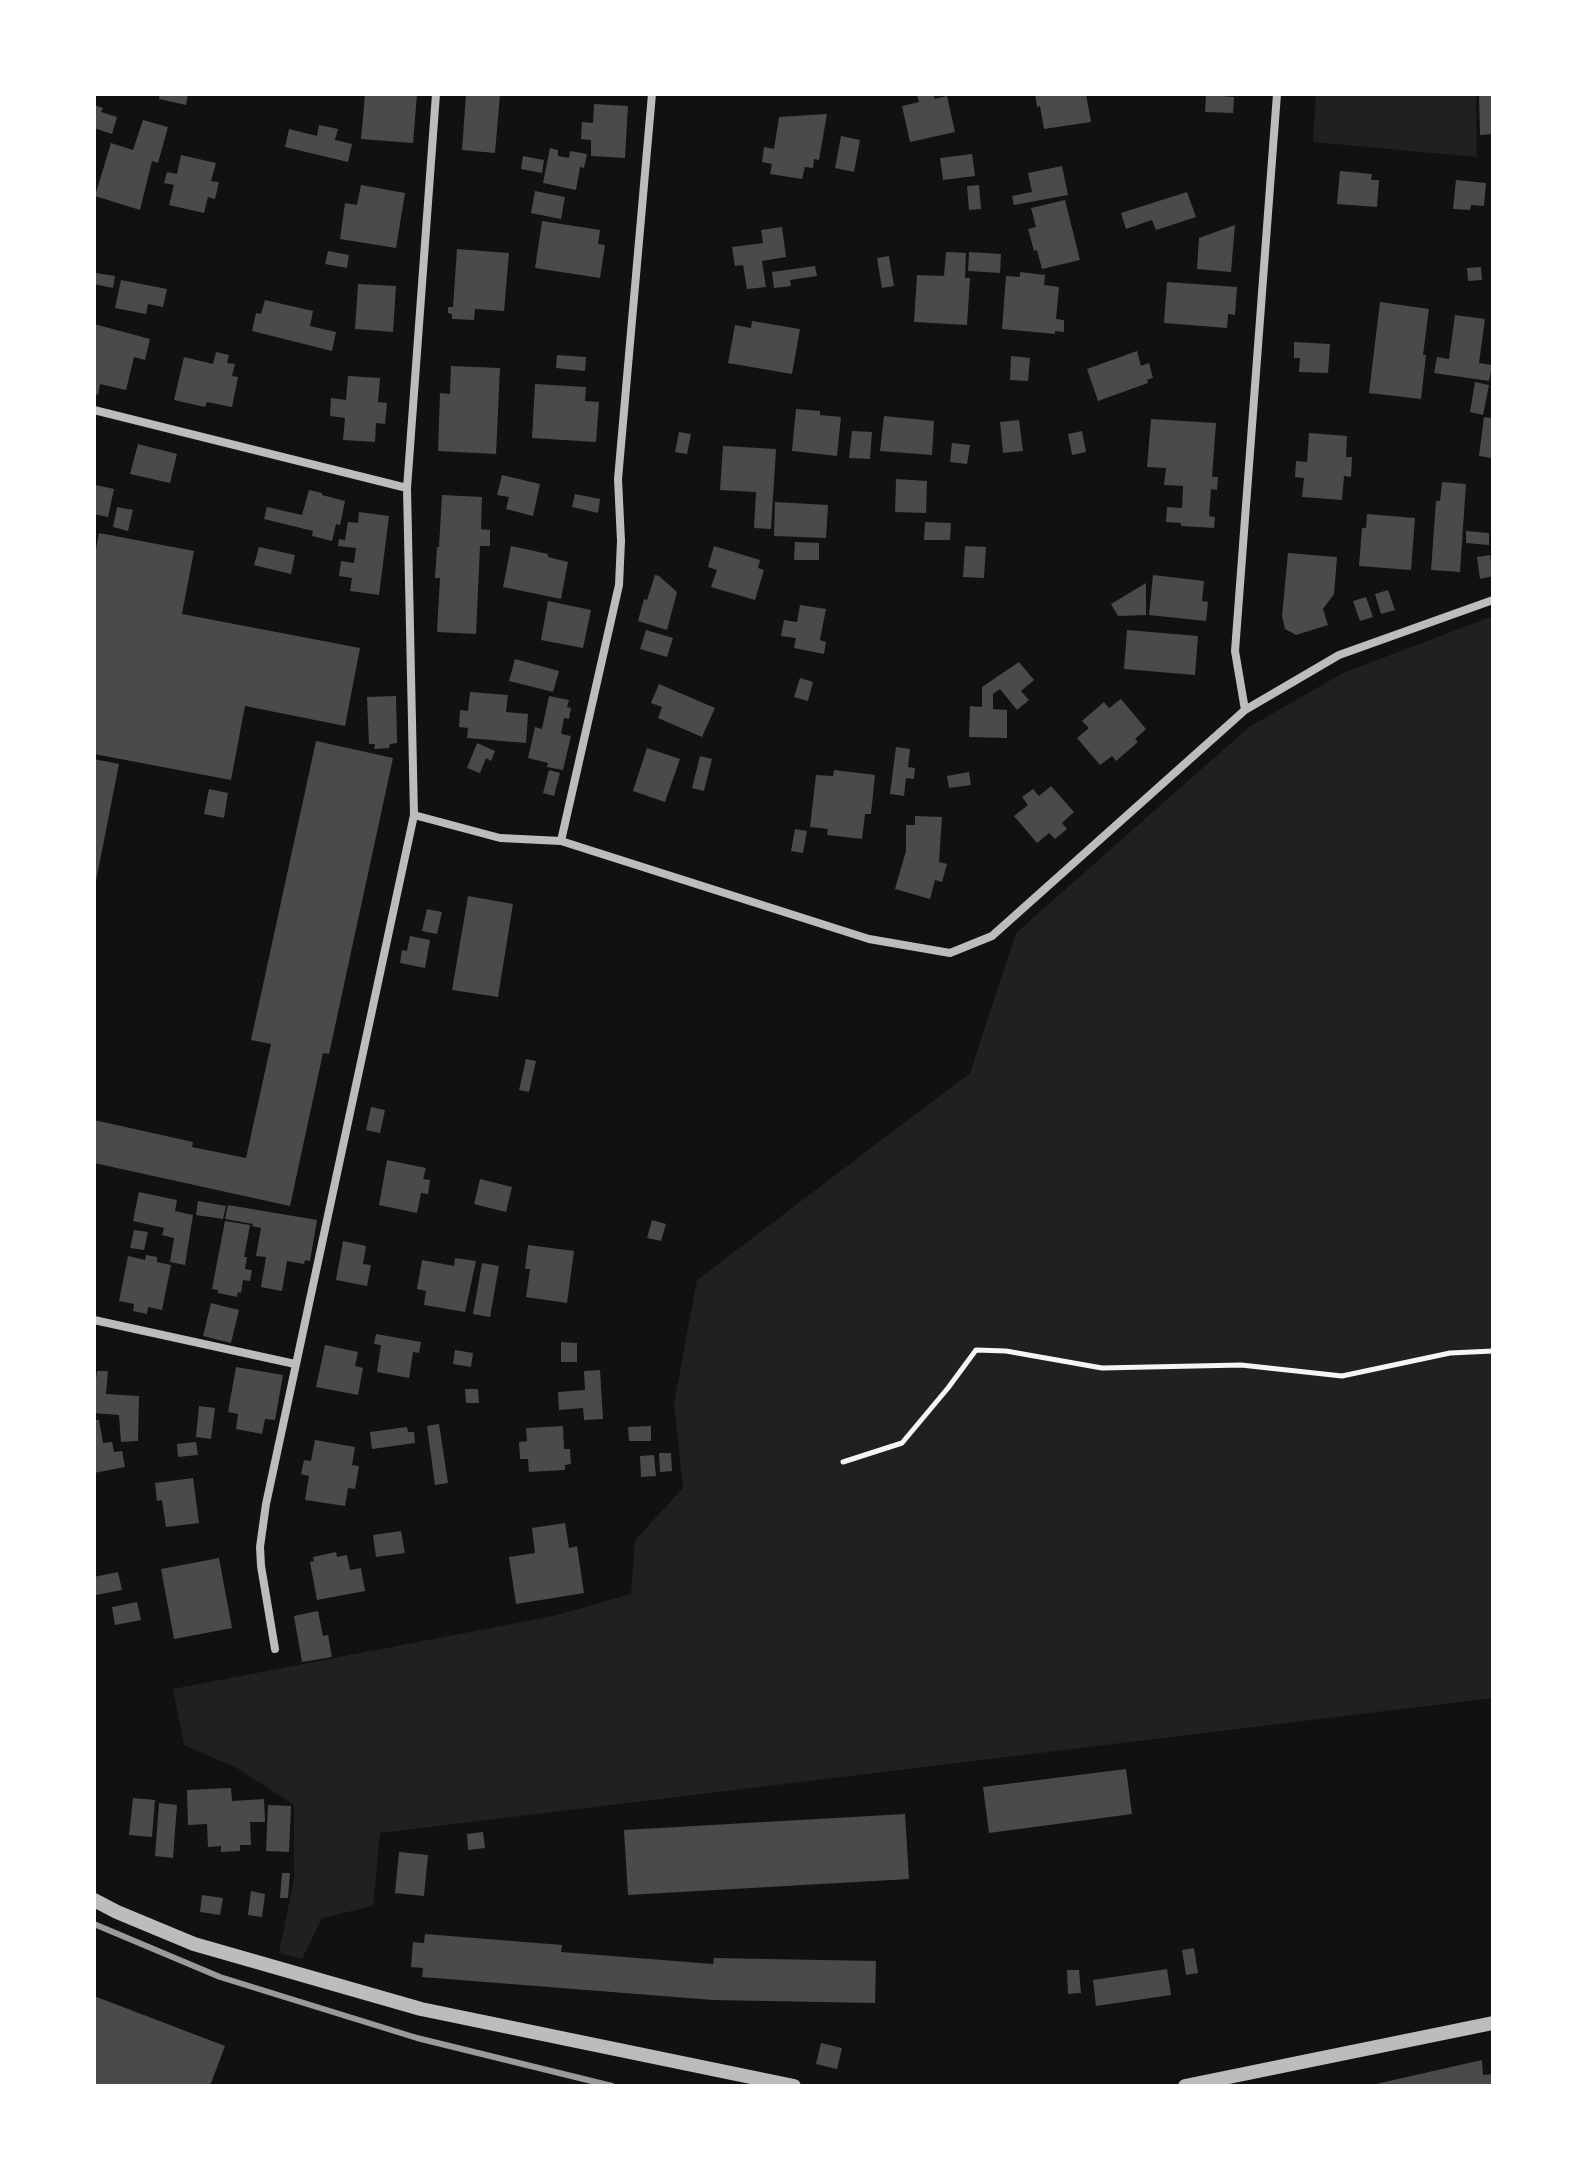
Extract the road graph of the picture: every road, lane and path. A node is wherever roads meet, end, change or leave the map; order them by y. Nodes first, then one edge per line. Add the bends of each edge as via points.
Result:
1 (436, 94) edge
2 (652, 94) edge
3 (1277, 94) edge
4 (94, 410) edge
5 (407, 488) junction
6 (1493, 600) edge
7 (1245, 710) junction
8 (414, 815) junction
9 (561, 841) junction
10 (94, 1320) edge
11 (1493, 1351) edge
12 (295, 1364) junction
13 (843, 1462) dead end
14 (275, 1649) dead end
15 (94, 1900) edge
16 (1493, 2023) edge
17 (794, 2086) edge
18 (1185, 2086) edge

1 - 5 street
2 - 9 street via 618,479 619,585
3 - 7 street via 1235,651
4 - 5 street
5 - 8 street
6 - 7 street via 1339,655
7 - 9 street via 992,936 950,953 869,939
8 - 9 street via 500,838
8 - 12 street
10 - 12 street
11 - 13 path via 1450,1353 1342,1376 1241,1365 1102,1368 976,1350 902,1443
12 - 14 street via 260,1547
15 - 17 street via 194,1944 421,2009
16 - 18 street

